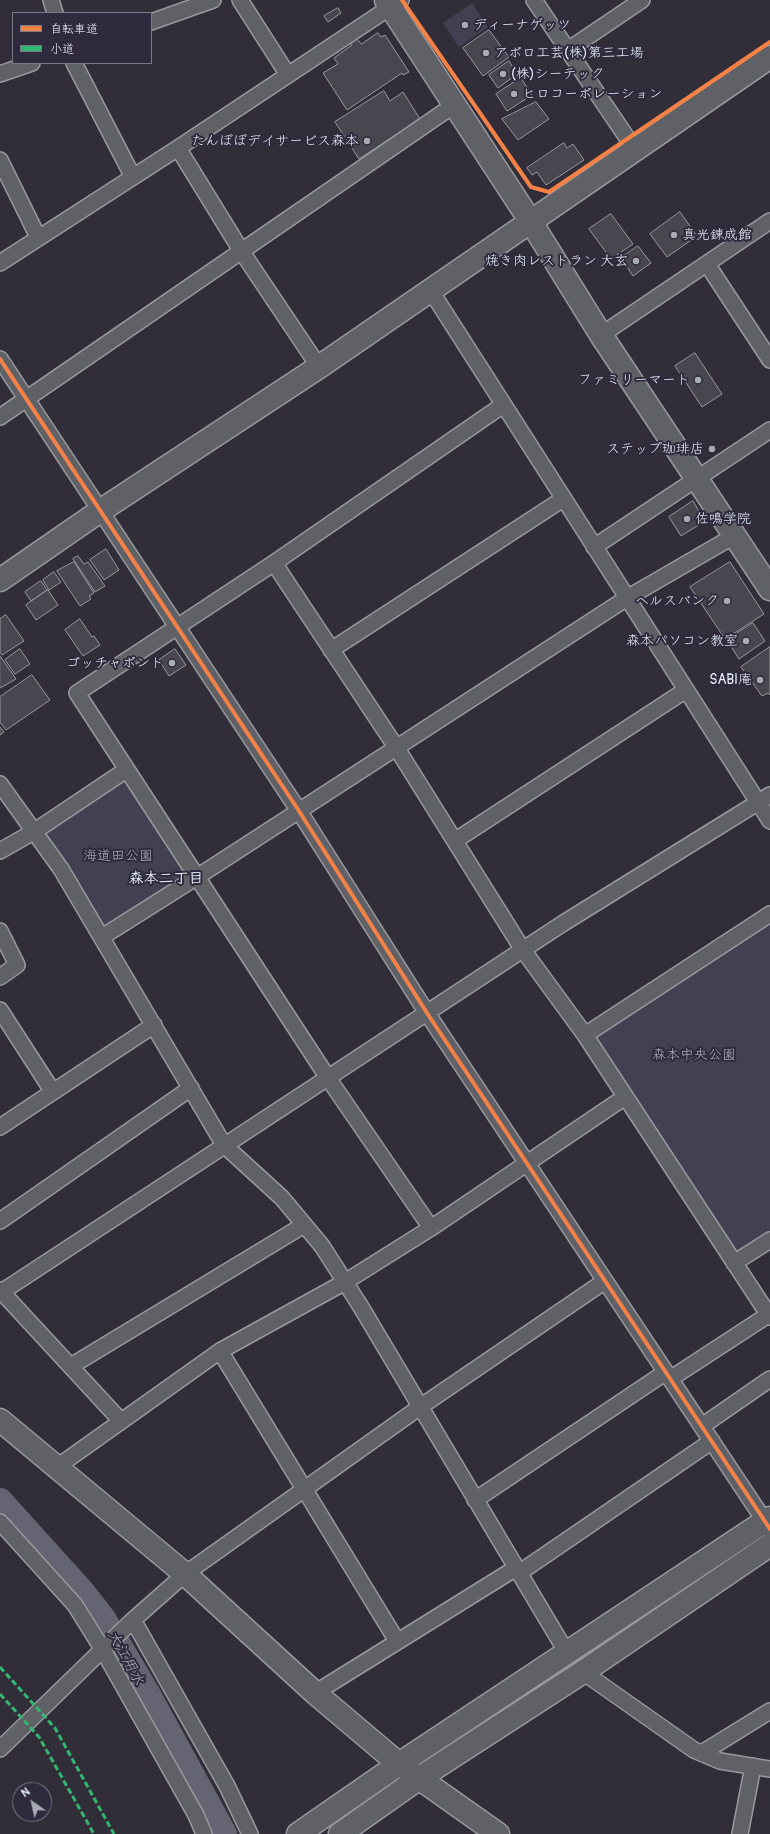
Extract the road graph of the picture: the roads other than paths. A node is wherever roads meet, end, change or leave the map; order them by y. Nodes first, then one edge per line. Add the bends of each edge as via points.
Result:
1 (51, 0) edge
2 (213, 0) edge
3 (240, 0) edge
4 (534, 0) edge
5 (642, 0) edge
6 (392, 2) edge
7 (55, 12) edge
8 (152, 22) edge
9 (568, 50) junction
10 (770, 57) edge
11 (29, 64) edge
12 (75, 64) edge
13 (0, 74) edge
14 (288, 75) junction
15 (454, 105) junction
16 (178, 148) junction
17 (636, 151) junction
18 (1, 164) edge
19 (133, 177) junction
20 (770, 221) edge
21 (531, 222) junction
22 (38, 237) junction
23 (242, 252) junction
24 (0, 263) edge
25 (707, 264) junction
26 (431, 291) junction
27 (601, 335) junction
28 (769, 356) edge
29 (0, 359) edge
30 (319, 367) junction
31 (26, 399) junction
32 (503, 405) junction
33 (0, 417) edge
34 (770, 430) edge
35 (697, 480) junction
36 (563, 499) junction
37 (100, 511) junction
38 (734, 536) junction
39 (594, 547) junction
40 (274, 563) junction
41 (0, 580) edge
42 (770, 589) edge
43 (627, 598) junction
44 (175, 627) junction
45 (331, 650) junction
46 (686, 690) junction
47 (396, 747) junction
48 (126, 770) junction
49 (0, 784) edge
50 (764, 798) edge
51 (299, 811) junction
52 (770, 821) edge
53 (35, 831) junction
54 (456, 840) junction
55 (0, 851) edge
56 (197, 877) junction
57 (770, 914) edge
58 (0, 931) edge
59 (102, 937) junction
60 (523, 950) junction
61 (0, 977) edge
62 (0, 1010) edge
63 (427, 1013) junction
64 (154, 1026) junction
65 (585, 1036) junction
66 (328, 1078) junction
67 (191, 1088) junction
68 (53, 1092) junction
69 (625, 1097) junction
70 (0, 1127) edge
71 (224, 1145) junction
72 (527, 1163) junction
73 (0, 1221) edge
74 (304, 1225) junction
75 (431, 1228) junction
76 (770, 1240) edge
77 (734, 1263) junction
78 (605, 1281) junction
79 (345, 1282) junction
80 (1, 1291) edge
81 (769, 1316) edge
82 (220, 1351) junction
83 (71, 1366) junction
84 (668, 1376) junction
85 (770, 1379) edge
86 (420, 1407) junction
87 (0, 1420) edge
88 (121, 1421) junction
89 (702, 1426) junction
90 (712, 1442) junction
91 (57, 1467) junction
92 (305, 1489) junction
93 (475, 1500) junction
94 (0, 1522) edge
95 (768, 1523) edge
96 (770, 1545) edge
97 (517, 1570) junction
98 (185, 1574) junction
99 (130, 1623) junction
100 (397, 1641) junction
101 (105, 1648) junction
102 (567, 1653) junction
103 (583, 1672) junction
104 (315, 1693) junction
105 (770, 1711) edge
106 (0, 1749) edge
107 (702, 1753) junction
108 (399, 1764) junction
109 (753, 1766) junction
110 (770, 1769) edge
111 (418, 1779) junction
112 (204, 1834) edge
113 (250, 1834) edge
114 (298, 1834) edge
115 (340, 1834) edge
116 (498, 1834) edge
117 (740, 1834) edge

1 - 7 street
2 - 8 street
3 - 14 street
4 - 9 street
5 - 9 street
6 - 14 street
6 - 15 street
9 - 17 street
10 - 17 street
11 - 13 street
12 - 19 street
14 - 16 street
15 - 21 street
15 - 23 street
16 - 19 street
16 - 23 street
17 - 21 street
18 - 22 street
19 - 22 street
20 - 25 street
21 - 26 street
21 - 27 street
22 - 24 street
23 - 30 street
23 - 31 street
25 - 27 street
25 - 28 street
26 - 30 street
26 - 32 street
27 - 35 street
29 - 31 street
30 - 37 street
31 - 33 street
31 - 37 street
32 - 36 street
32 - 40 street
34 - 35 street
35 - 38 street
35 - 39 street
36 - 39 street
36 - 45 street
37 - 41 street
37 - 44 street
38 - 42 street
38 - 43 street
39 - 43 street
40 - 44 street
40 - 45 street
43 - 46 street
43 - 47 street
44 - 48 street via 77,693
44 - 51 street
45 - 47 street
46 - 50 street
46 - 54 street
47 - 51 street
47 - 54 street
48 - 53 street
48 - 56 street
49 - 53 street
50 - 52 street
50 - 60 street
51 - 56 street
51 - 63 street
53 - 55 street
53 - 59 street
54 - 60 street
56 - 59 street
56 - 66 street
57 - 65 street
58 - 61 street via 17,965
59 - 64 street
60 - 63 street
60 - 65 street
62 - 68 street
63 - 66 street
63 - 72 street
64 - 67 street
64 - 68 street
65 - 69 street
66 - 71 street
66 - 75 street
67 - 71 street
67 - 73 street
68 - 70 street
69 - 72 street
69 - 77 street
71 - 74 street via 282,1198
71 - 80 street
72 - 75 street
72 - 78 street
74 - 79 street via 322,1246
74 - 83 street
75 - 79 street
76 - 77 street
77 - 81 street
78 - 84 street
78 - 86 street
79 - 82 street
79 - 86 street
80 - 83 street
81 - 84 street
82 - 88 street
82 - 92 street
83 - 88 street
84 - 89 street
84 - 93 street
85 - 89 street
86 - 92 street
86 - 93 street
87 - 91 street
88 - 91 street
89 - 90 street
90 - 95 street
90 - 97 street
91 - 98 street
92 - 98 street
92 - 100 street
93 - 97 street
94 - 101 street via 76,1605
95 - 102 street
96 - 103 street
97 - 100 street
97 - 102 street
98 - 99 street
98 - 104 street
99 - 101 street
99 - 113 street via 226,1786
100 - 104 street
101 - 106 street
101 - 112 street
102 - 108 street
103 - 107 street via 694,1750
103 - 111 street
104 - 108 street
105 - 107 street
107 - 109 street via 720,1761
108 - 111 street
108 - 114 street
109 - 110 street
109 - 117 street
111 - 115 street
111 - 116 street

